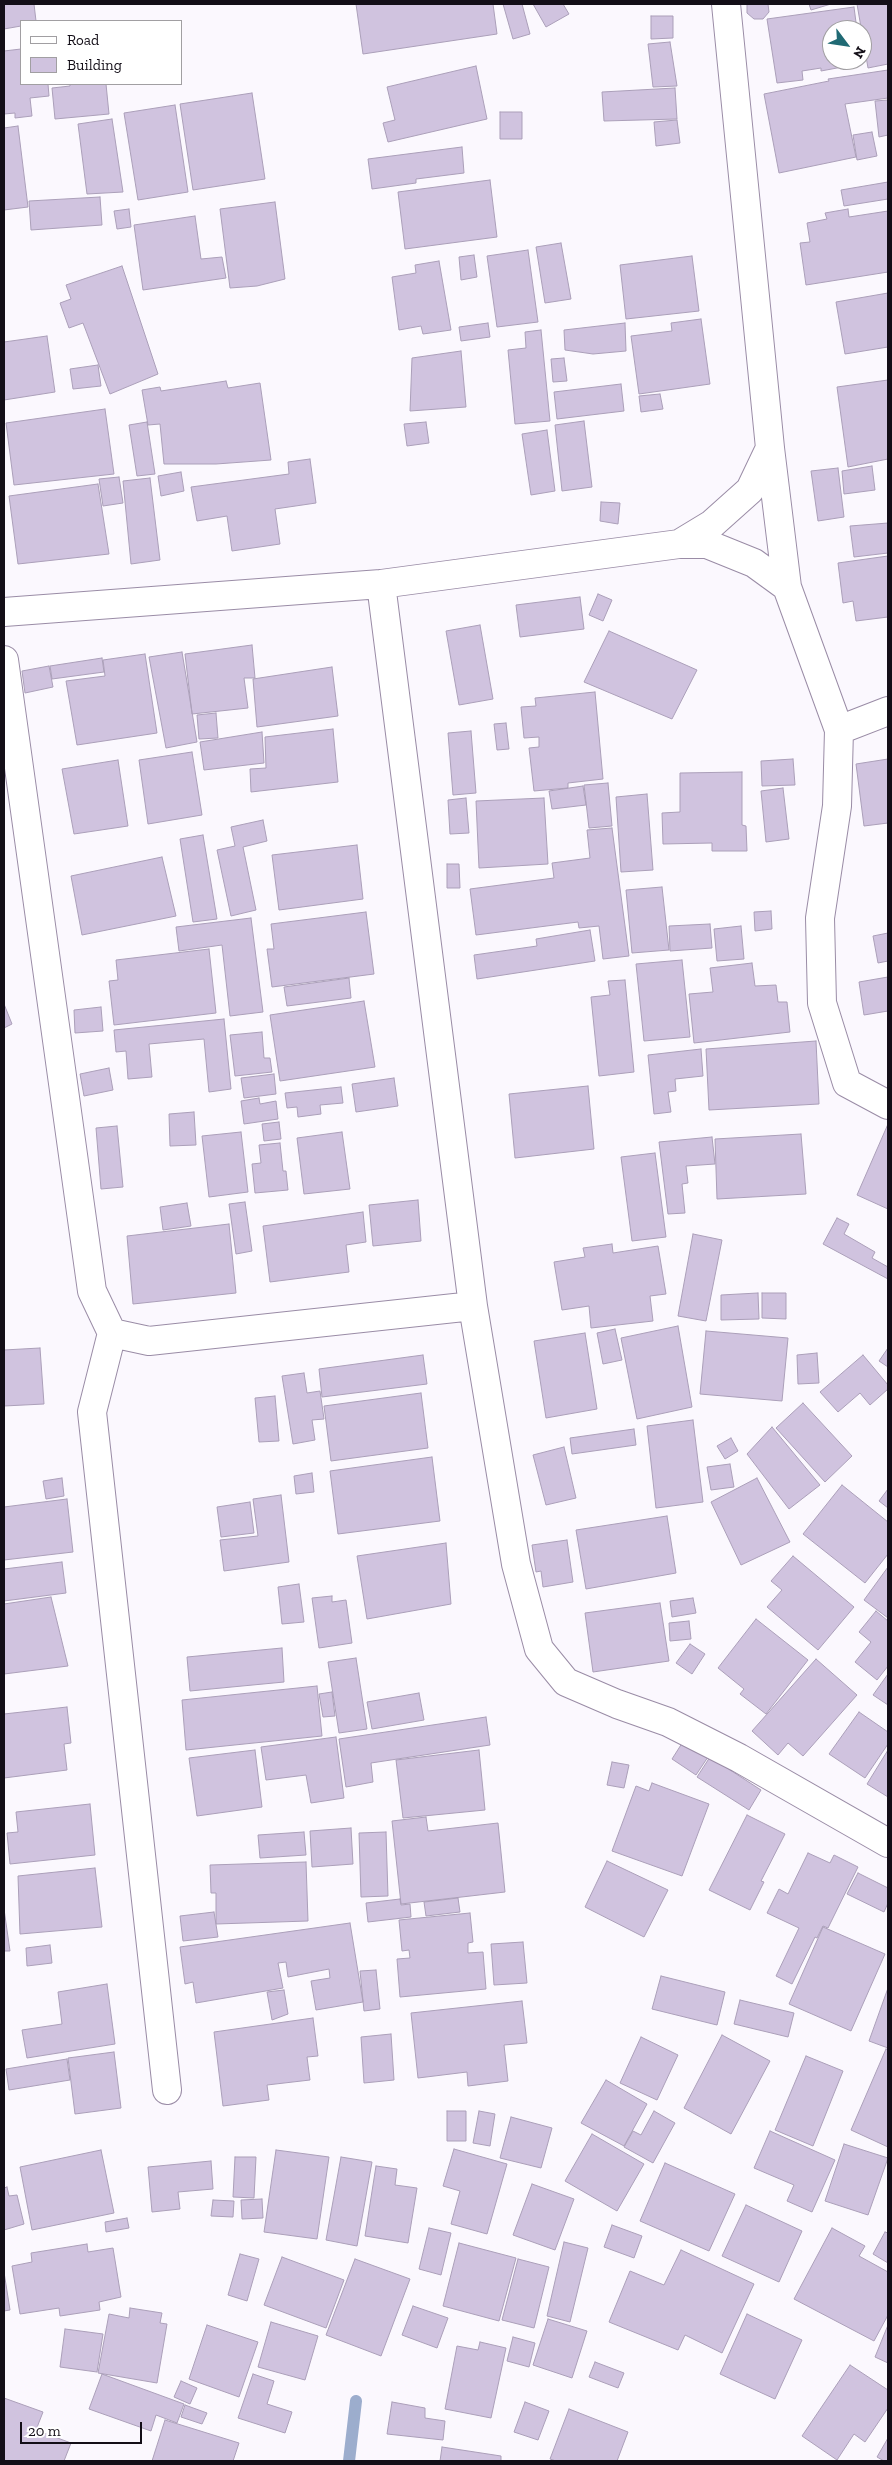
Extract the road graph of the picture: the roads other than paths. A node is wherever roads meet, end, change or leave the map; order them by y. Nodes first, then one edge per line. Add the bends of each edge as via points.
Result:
1 (726, 4) edge
2 (770, 448) junction
3 (679, 544) junction
4 (381, 584) junction
5 (787, 587) junction
6 (4, 612) edge
7 (4, 660) edge
8 (888, 711) edge
9 (839, 730) junction
10 (888, 1105) edge
11 (473, 1306) junction
12 (112, 1334) junction
13 (888, 1843) edge
14 (168, 2090) dead end

1 - 2 street
2 - 3 street via 750,490 712,524
2 - 5 street
3 - 4 street
3 - 5 street via 706,544 754,563
4 - 6 street
4 - 11 street
5 - 9 street
7 - 12 street via 92,1291
8 - 9 street
9 - 10 street via 837,806 820,918 822,1003 848,1083
11 - 12 street via 149,1341
11 - 13 street via 516,1564 540,1648 566,1682 668,1722 739,1758
12 - 14 street via 92,1412

